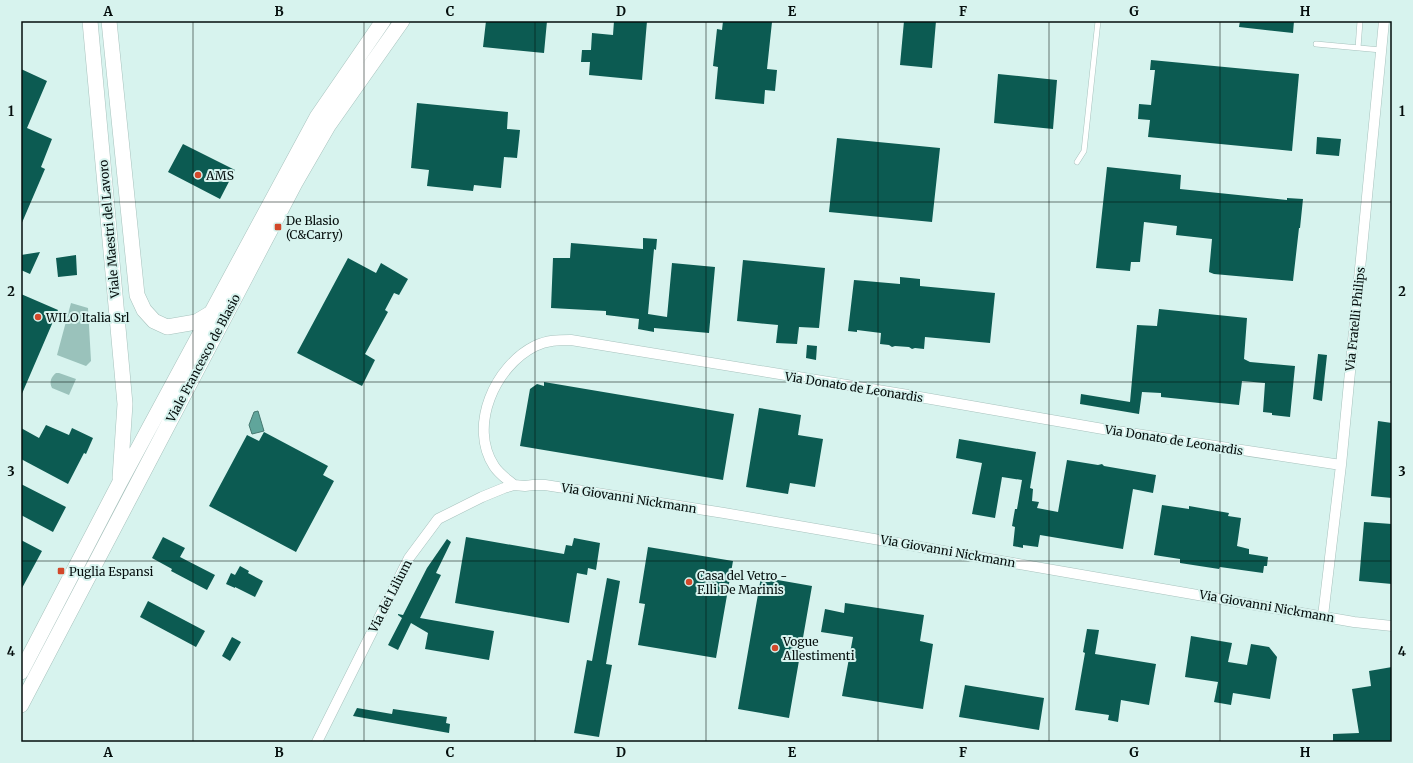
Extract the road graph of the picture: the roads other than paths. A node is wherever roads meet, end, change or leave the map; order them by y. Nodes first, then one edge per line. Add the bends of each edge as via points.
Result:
1 (90, 21) edge
2 (109, 21) edge
3 (383, 21) edge
4 (402, 21) edge
5 (1098, 21) edge
6 (1360, 21) edge
7 (1384, 21) edge
8 (1316, 44) dead end
9 (1358, 48) junction
10 (1381, 50) junction
11 (1077, 162) dead end
12 (211, 312) junction
13 (1341, 465) junction
14 (119, 484) junction
15 (514, 485) junction
16 (504, 488) joint
17 (1323, 616) junction
18 (1392, 626) edge
19 (24, 661) edge
20 (21, 672) edge
21 (21, 705) edge
22 (317, 742) edge

1 - 14 street, Viale Maestri del Lavoro via 126,404
2 - 12 street, Viale Maestri del Lavoro via 137,295 144,310 154,321 167,327 196,322
3 - 12 street, Viale Francesco de Blasio via 317,117
4 - 21 street, Viale Francesco de Blasio via 328,126 295,183
5 - 11 lane via 1084,150
6 - 9 lane
7 - 10 street, Via Fratelli Philips
8 - 9 lane
9 - 10 lane
10 - 13 street, Via Fratelli Philips
12 - 14 street, Viale Francesco de Blasio
13 - 15 street, Via Donato de Leonardis via 1103,429 571,340 551,340 535,346 510,365 493,391 485,410 483,424 487,452 494,466
13 - 17 street, Via Fratelli Philips
14 - 19 street, Viale Francesco de Blasio
15 - 16 street, Via Giovanni Nickmann
15 - 17 street, Via Giovanni Nickmann via 545,485 724,513
16 - 22 street, Via dei Lilium via 438,519 409,558
17 - 18 street, Via Giovanni Nickmann
19 - 20 street, Viale Francesco de Blasio

